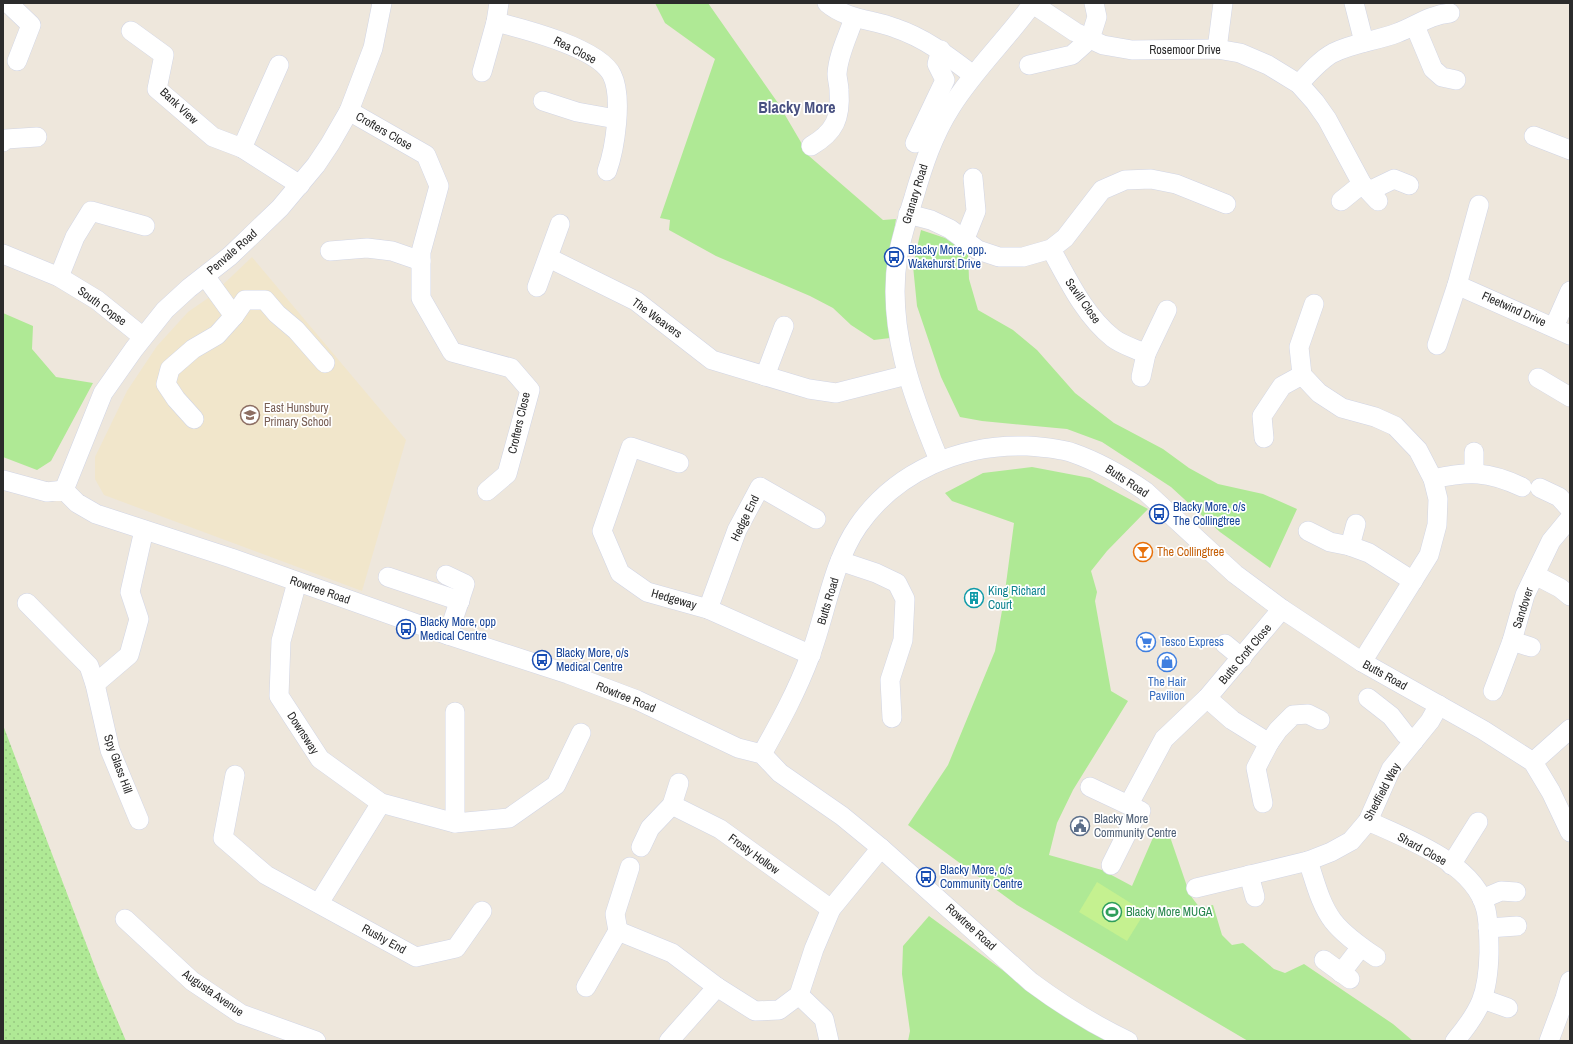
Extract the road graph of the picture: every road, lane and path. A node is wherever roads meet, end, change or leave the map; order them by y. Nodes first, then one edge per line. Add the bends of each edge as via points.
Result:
1 (5, 3) edge
2 (382, 3) edge
3 (499, 3) edge
4 (827, 3) edge
5 (1033, 3) edge
6 (1094, 3) edge
7 (1223, 3) edge
8 (1354, 3) edge
9 (1440, 10) edge
10 (854, 18) junction
11 (496, 22) junction
12 (1415, 26) junction
13 (131, 31) dead end
14 (1090, 39) junction
15 (1364, 42) junction
16 (1217, 49) junction
17 (941, 50) junction
18 (16, 61) dead end
19 (1029, 65) dead end
20 (279, 66) dead end
21 (482, 72) dead end
22 (973, 75) junction
23 (1456, 80) dead end
24 (1298, 84) junction
25 (543, 101) dead end
26 (349, 111) junction
27 (615, 127) junction
28 (1534, 136) dead end
29 (37, 137) dead end
30 (3, 142) edge
31 (915, 143) dead end
32 (811, 146) dead end
33 (242, 148) junction
34 (1570, 150) edge
35 (607, 171) dead end
36 (973, 178) dead end
37 (300, 185) junction
38 (1409, 185) dead end
39 (1370, 192) junction
40 (1341, 201) dead end
41 (1226, 204) dead end
42 (1479, 205) dead end
43 (908, 214) junction
44 (560, 224) dead end
45 (146, 226) dead end
46 (964, 241) junction
47 (1051, 249) junction
48 (330, 252) dead end
49 (3, 254) edge
50 (549, 258) junction
51 (421, 261) junction
52 (205, 276) junction
53 (59, 277) junction
54 (1457, 285) junction
55 (537, 287) dead end
56 (1570, 291) edge
57 (1314, 304) dead end
58 (1167, 310) dead end
59 (234, 316) junction
60 (784, 326) dead end
61 (1562, 331) edge
62 (143, 336) junction
63 (1437, 345) dead end
64 (1146, 354) junction
65 (325, 363) dead end
66 (907, 375) junction
67 (1302, 375) junction
68 (765, 376) junction
69 (1141, 376) dead end
70 (1538, 378) dead end
71 (1570, 397) edge
72 (194, 419) dead end
73 (1264, 438) dead end
74 (1474, 452) dead end
75 (940, 460) junction
76 (679, 463) dead end
77 (1482, 474) junction
78 (1433, 479) junction
79 (3, 480) edge
80 (64, 490) junction
81 (487, 491) dead end
82 (1564, 503) edge
83 (1570, 518) edge
84 (816, 519) dead end
85 (1356, 524) dead end
86 (144, 530) junction
87 (1308, 531) dead end
88 (1350, 546) junction
89 (840, 560) junction
90 (446, 575) dead end
91 (1535, 575) junction
92 (388, 578) dead end
93 (1413, 580) junction
94 (297, 582) junction
95 (1570, 596) edge
96 (460, 601) junction
97 (27, 603) dead end
98 (708, 609) junction
99 (1282, 610) junction
100 (448, 635) junction
101 (1512, 641) junction
102 (1224, 644) dead end
103 (1531, 647) dead end
104 (811, 655) junction
105 (1242, 658) junction
106 (1362, 662) junction
107 (95, 684) junction
108 (1493, 691) dead end
109 (1207, 698) junction
110 (1368, 698) dead end
111 (1439, 705) junction
112 (454, 712) dead end
113 (892, 718) dead end
114 (1320, 720) dead end
115 (1570, 729) edge
116 (581, 733) dead end
117 (1273, 736) junction
118 (1414, 742) junction
119 (762, 754) junction
120 (1533, 762) junction
121 (235, 775) dead end
122 (679, 784) dead end
123 (1090, 787) dead end
124 (1263, 803) dead end
125 (381, 804) junction
126 (1130, 805) junction
127 (665, 812) junction
128 (139, 820) dead end
129 (1368, 821) junction
130 (1478, 822) dead end
131 (454, 823) junction
132 (1570, 832) edge
133 (641, 847) dead end
134 (881, 848) junction
135 (1308, 861) junction
136 (1111, 865) dead end
137 (1451, 865) junction
138 (630, 867) dead end
139 (1250, 875) junction
140 (1196, 888) dead end
141 (1516, 892) dead end
142 (1255, 897) dead end
143 (1482, 898) junction
144 (319, 903) junction
145 (831, 909) junction
146 (482, 911) dead end
147 (125, 919) dead end
148 (616, 922) junction
149 (1517, 926) dead end
150 (1488, 928) junction
151 (1324, 960) dead end
152 (1570, 981) edge
153 (586, 987) dead end
154 (717, 987) junction
155 (799, 995) junction
156 (1483, 999) junction
157 (1508, 1008) dead end
158 (316, 1041) edge
159 (668, 1041) edge
160 (829, 1041) edge
161 (1128, 1041) edge
162 (1455, 1041) edge
163 (1549, 1041) edge

1 - 18 street via 31,26
2 - 26 street, Penvale Road via 373,48
3 - 11 street
4 - 10 street
5 - 14 street, Rosemoor Drive via 1075,32
5 - 22 street, Granary Road
6 - 14 street via 1097,17
7 - 16 street
8 - 15 street
9 - 12 street
10 - 17 street via 894,27
10 - 32 street via 837,74 838,108 834,126 826,137
11 - 21 street
11 - 27 street, Rea Close via 539,33 597,60 612,74 617,88
12 - 15 street
12 - 23 street via 1433,69 1442,78
13 - 33 street, Bank View via 164,56 157,89 213,137
14 - 16 street, Rosemoor Drive via 1103,45 1132,50
14 - 19 street via 1072,55
15 - 24 street via 1332,54
16 - 24 street, Rosemoor Drive via 1247,56 1268,65
17 - 22 street
17 - 31 street via 936,64 945,80
20 - 33 street
22 - 43 street, Granary Road via 935,135
24 - 39 street, Rosemoor Drive via 1327,119
25 - 27 street
26 - 37 street, Penvale Road via 330,144
26 - 51 street, Crofters Close via 426,155 439,186 421,252
27 - 35 street, Rea Close via 613,155
28 - 34 street
29 - 30 street via 6,139
33 - 37 street, Bank View
36 - 46 street via 976,211
37 - 52 street, Penvale Road via 230,256
38 - 39 street via 1394,179
39 - 40 street
41 - 47 street via 1176,184 1151,179 1126,180 1102,190 1065,238
42 - 54 street
43 - 46 street via 943,226
43 - 66 street, Granary Road via 898,255 895,292 897,327
44 - 50 street
45 - 53 street via 91,211 75,237
46 - 47 street via 978,250 999,257 1023,257
47 - 64 street, Savill Close via 1095,321 1114,339
48 - 51 street via 367,248
49 - 53 street, South Copse
50 - 55 street
50 - 68 street, The Weavers via 636,301 712,360
51 - 81 street, Crofters Close via 421,298 452,352 511,368 530,390 507,474
52 - 59 street
52 - 62 street, Penvale Road via 165,310
53 - 62 street, South Copse via 97,300
54 - 61 street, Fleetwind Drive
54 - 63 street
56 - 61 street
57 - 67 street via 1298,347
58 - 64 street
59 - 65 street via 245,300 265,300
59 - 72 street via 217,334 193,349 170,369 166,384
60 - 68 street
62 - 80 street, Penvale Road via 103,393
64 - 69 street
66 - 68 street, The Weavers via 836,393 810,389
66 - 75 street, Granary Road
67 - 73 street via 1282,386 1262,416
67 - 78 street via 1319,394 1342,408 1375,417 1395,426 1418,450
70 - 71 street
74 - 77 street
75 - 89 street, Butts Road via 905,480 880,500 858,526
75 - 99 street, Butts Road via 971,450 1006,446 1044,447 1072,453 1103,465 1145,491 1235,574
76 - 98 street, Hedgeway via 631,447 602,530 620,573 647,592
77 - 78 street via 1458,473
77 - 82 street via 1531,488
78 - 93 street via 1438,498 1437,525 1429,555
79 - 80 street via 47,492
80 - 86 street, Rowtree Road via 77,503 96,514
83 - 91 street, Sandover via 1552,541
84 - 98 street, Hedge End via 760,487 737,530
85 - 88 street
86 - 94 street, Rowtree Road
86 - 107 street via 130,592 139,619 129,655
87 - 88 street via 1330,542
88 - 93 street via 1369,553
89 - 104 street, Butts Road
89 - 113 street via 897,583 905,600 903,640 890,680
90 - 96 street via 466,584
91 - 95 street, Sandover
91 - 101 street, Sandover via 1525,595
92 - 96 street
93 - 106 street
94 - 100 street, Rowtree Road
94 - 125 street, Downsway via 281,641 279,696 320,759
96 - 100 street
97 - 107 street, Spy Glass Hill via 89,666
98 - 104 street, Hedgeway
99 - 105 street, Butts Croft Close
99 - 106 street, Butts Road
100 - 119 street, Rowtree Road via 568,674 637,700 738,748
101 - 103 street, Sandover
101 - 108 street, Sandover
102 - 105 street
104 - 119 street, Butts Road via 795,694
105 - 109 street, Butts Croft Close
106 - 111 street, Butts Road
107 - 128 street, Spy Glass Hill via 110,750
109 - 117 street via 1232,720
109 - 126 street, Butts Croft Close via 1164,739
110 - 118 street via 1391,716
111 - 118 street, Shedfield Way via 1430,722
111 - 120 street, Butts Road
112 - 131 street
114 - 117 street via 1308,714 1293,715
115 - 120 street
116 - 131 street, Downsway via 556,785 509,818
117 - 124 street via 1256,768
118 - 129 street, Shedfield Way via 1391,769
119 - 134 street, Rowtree Road via 780,773 842,816
120 - 132 street, Butts Road
121 - 144 street, Rushy End via 224,838 266,875
122 - 127 street
123 - 126 street
125 - 131 street, Downsway
125 - 144 street
126 - 136 street, Butts Croft Close via 1135,817
127 - 133 street via 650,828
127 - 145 street, Frosty Hollow via 720,829
129 - 135 street, Shedfield Way via 1351,841
129 - 137 street, Shard Close via 1439,855
130 - 137 street
134 - 145 street
134 - 161 street, Rowtree Road via 1031,982 1052,998
135 - 139 street, Shedfield Way
135 - 151 street via 1322,900 1333,921 1368,952 1346,972
137 - 143 street, Shard Close
138 - 148 street
139 - 140 street, Shedfield Way
139 - 142 street
141 - 143 street via 1501,891
143 - 150 street, Shard Close
144 - 146 street, Rushy End via 416,957 456,948
145 - 155 street
147 - 158 street, Augusta Avenue via 192,981 241,1014
148 - 153 street
148 - 154 street via 672,953
149 - 150 street
150 - 156 street, Shard Close via 1489,968
152 - 163 street
154 - 155 street via 755,1011 779,1010
154 - 159 street
155 - 160 street via 824,1019
156 - 157 street
156 - 162 street, Shard Close via 1474,1018

